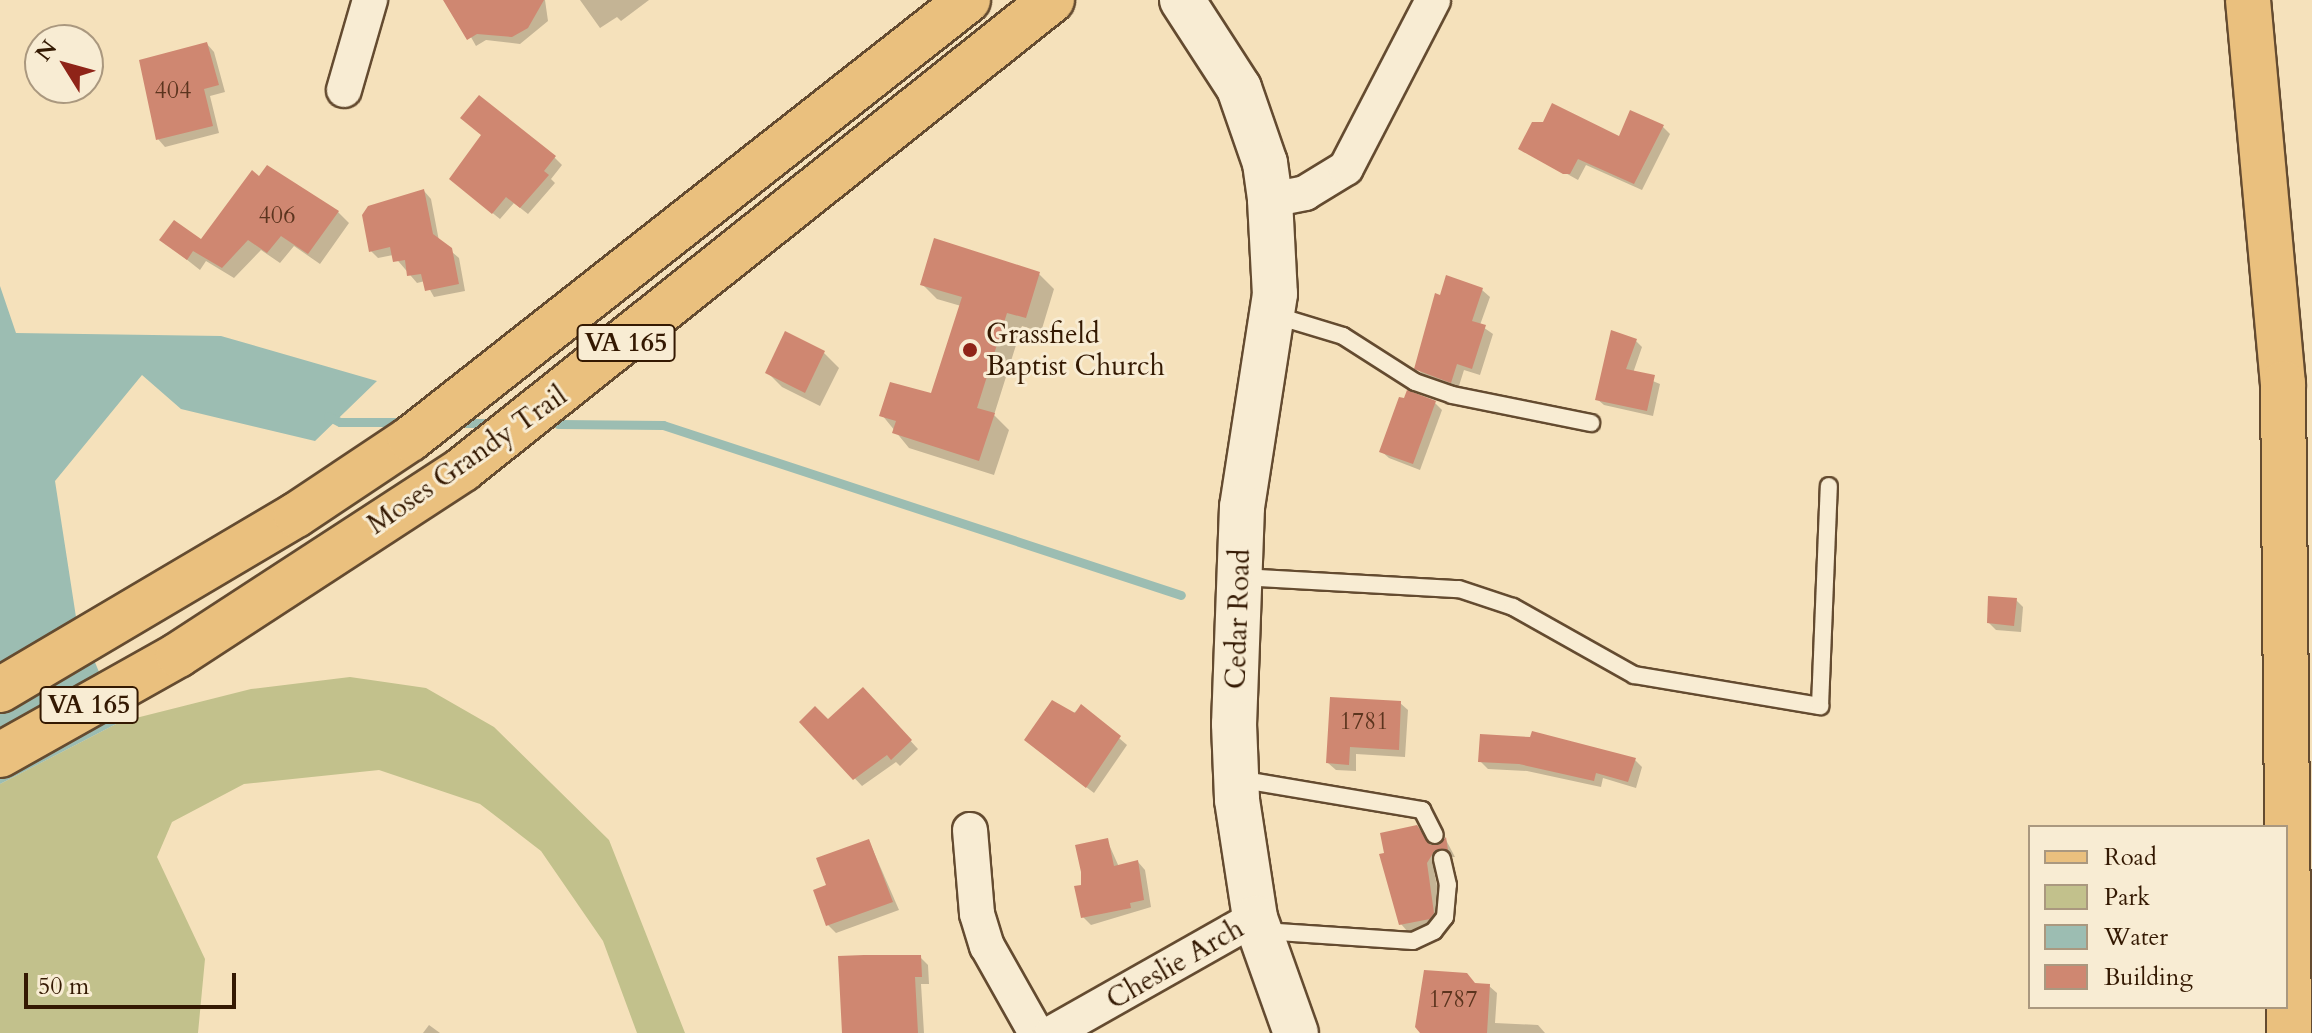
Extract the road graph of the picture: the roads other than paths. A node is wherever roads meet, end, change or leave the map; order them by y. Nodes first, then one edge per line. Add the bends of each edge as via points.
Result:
1 (370, 0) edge
2 (968, 0) edge
3 (1052, 0) edge
4 (1182, 0) edge
5 (1433, 0) edge
6 (2248, 0) edge
7 (344, 90) dead end
8 (1270, 200) junction
9 (1273, 315) junction
10 (1591, 423) dead end
11 (1829, 486) dead end
12 (1240, 577) junction
13 (0, 690) edge
14 (0, 755) edge
15 (1236, 779) junction
16 (2287, 825) edge
17 (970, 830) dead end
18 (1435, 835) dead end
19 (1442, 859) dead end
20 (1258, 924) junction
21 (2288, 925) edge
22 (1036, 1033) edge
23 (1052, 1033) edge
24 (1296, 1033) edge
25 (2289, 1033) edge

1 - 7 street
2 - 13 main road, Moses Grandy Trail / VA 165 via 410,439 156,600
3 - 14 main road, Moses Grandy Trail / VA 165 via 463,469 178,655
4 - 8 street, Cedar Road via 1239,88 1265,163
5 - 8 street via 1346,168 1305,193
6 - 16 main road via 2283,383
8 - 9 street, Cedar Road
9 - 10 lane via 1343,336 1415,382 1452,395
9 - 12 street, Cedar Road via 1242,507
11 - 12 lane via 1820,706 1634,675 1513,607 1459,589
12 - 15 street, Cedar Road
15 - 18 lane via 1422,810
15 - 20 street, Cedar Road
17 - 22 street via 977,914 987,946
19 - 20 lane via 1448,885 1445,917 1434,931 1413,941 1378,942
20 - 23 street, Cheslie Arch
20 - 24 street, Cedar Road
21 - 25 main road

